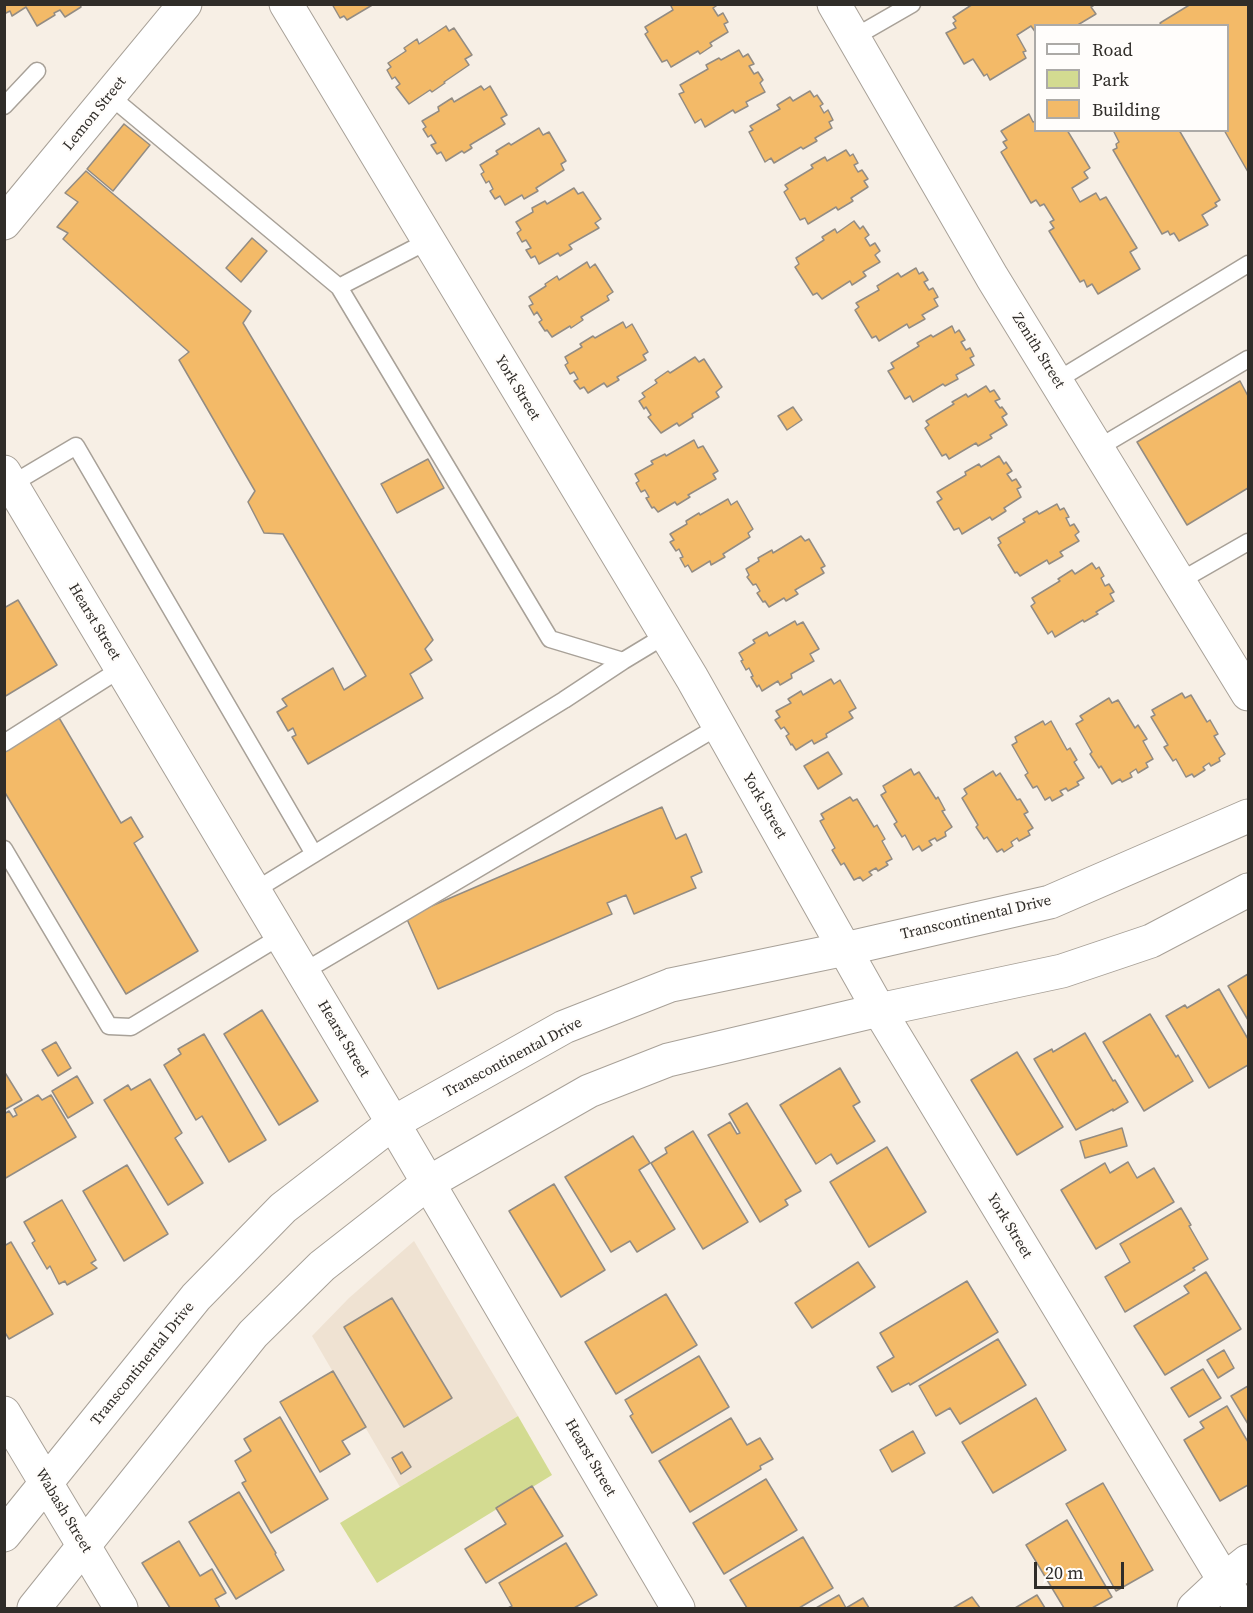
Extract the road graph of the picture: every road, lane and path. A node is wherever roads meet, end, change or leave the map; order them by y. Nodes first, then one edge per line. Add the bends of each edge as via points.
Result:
1 (185, 4) edge
2 (286, 4) edge
3 (834, 4) edge
4 (912, 4) edge
5 (853, 38) junction
6 (37, 71) dead end
7 (110, 96) junction
8 (4, 106) edge
9 (4, 223) edge
10 (428, 241) junction
11 (1248, 264) edge
12 (339, 287) junction
13 (1248, 359) edge
14 (1056, 381) junction
15 (1098, 448) junction
16 (8, 478) edge
17 (1248, 542) edge
18 (1180, 581) junction
19 (666, 635) junction
20 (623, 661) junction
21 (122, 668) junction
22 (1248, 694) edge
23 (719, 726) junction
24 (4, 743) edge
25 (1248, 816) edge
26 (4, 849) edge
27 (314, 854) junction
28 (1248, 890) edge
29 (254, 891) junction
30 (281, 936) junction
31 (845, 949) junction
32 (303, 972) junction
33 (879, 1010) junction
34 (393, 1123) junction
35 (428, 1184) junction
36 (4, 1413) edge
37 (46, 1483) junction
38 (4, 1535) edge
39 (84, 1546) junction
40 (1236, 1570) edge
41 (34, 1608) edge
42 (121, 1608) edge
43 (678, 1608) edge
44 (1194, 1608) edge
45 (1241, 1608) edge

1 - 7 street, Lemon Street
2 - 10 street, York Street
3 - 5 street, Zenith Street
4 - 5 lane
5 - 14 street, Zenith Street
6 - 8 lane
7 - 9 street, Lemon Street
7 - 12 lane
10 - 12 lane
10 - 19 street, York Street
11 - 14 lane
12 - 20 lane via 550,639
13 - 15 lane
14 - 15 street, Zenith Street
15 - 18 street, Zenith Street
16 - 21 street, Hearst Street
16 - 27 lane via 76,446
17 - 18 lane
18 - 22 street, Zenith Street
19 - 20 lane
19 - 23 street, York Street
20 - 27 lane
21 - 24 lane
21 - 29 street, Hearst Street
23 - 31 street, York Street
23 - 32 lane
25 - 31 street, Transcontinental Drive via 1050,902
26 - 30 lane via 109,1026 131,1027
27 - 29 lane
28 - 33 street via 1151,941 1062,971
29 - 30 street, Hearst Street
30 - 32 street, Hearst Street
31 - 33 street, York Street
31 - 34 street, Transcontinental Drive via 671,985 564,1027
32 - 34 street, Hearst Street
33 - 35 street via 668,1060 589,1091
33 - 40 street, York Street
34 - 35 street, Hearst Street
34 - 37 street, Transcontinental Drive via 283,1208 196,1297
35 - 39 street via 322,1266 253,1334
35 - 43 street, Hearst Street
36 - 37 street, Wabash Street
37 - 38 street, Transcontinental Drive
37 - 39 street, Wabash Street
39 - 41 street
39 - 42 street, Wabash Street
40 - 44 street
40 - 45 street, York Street

